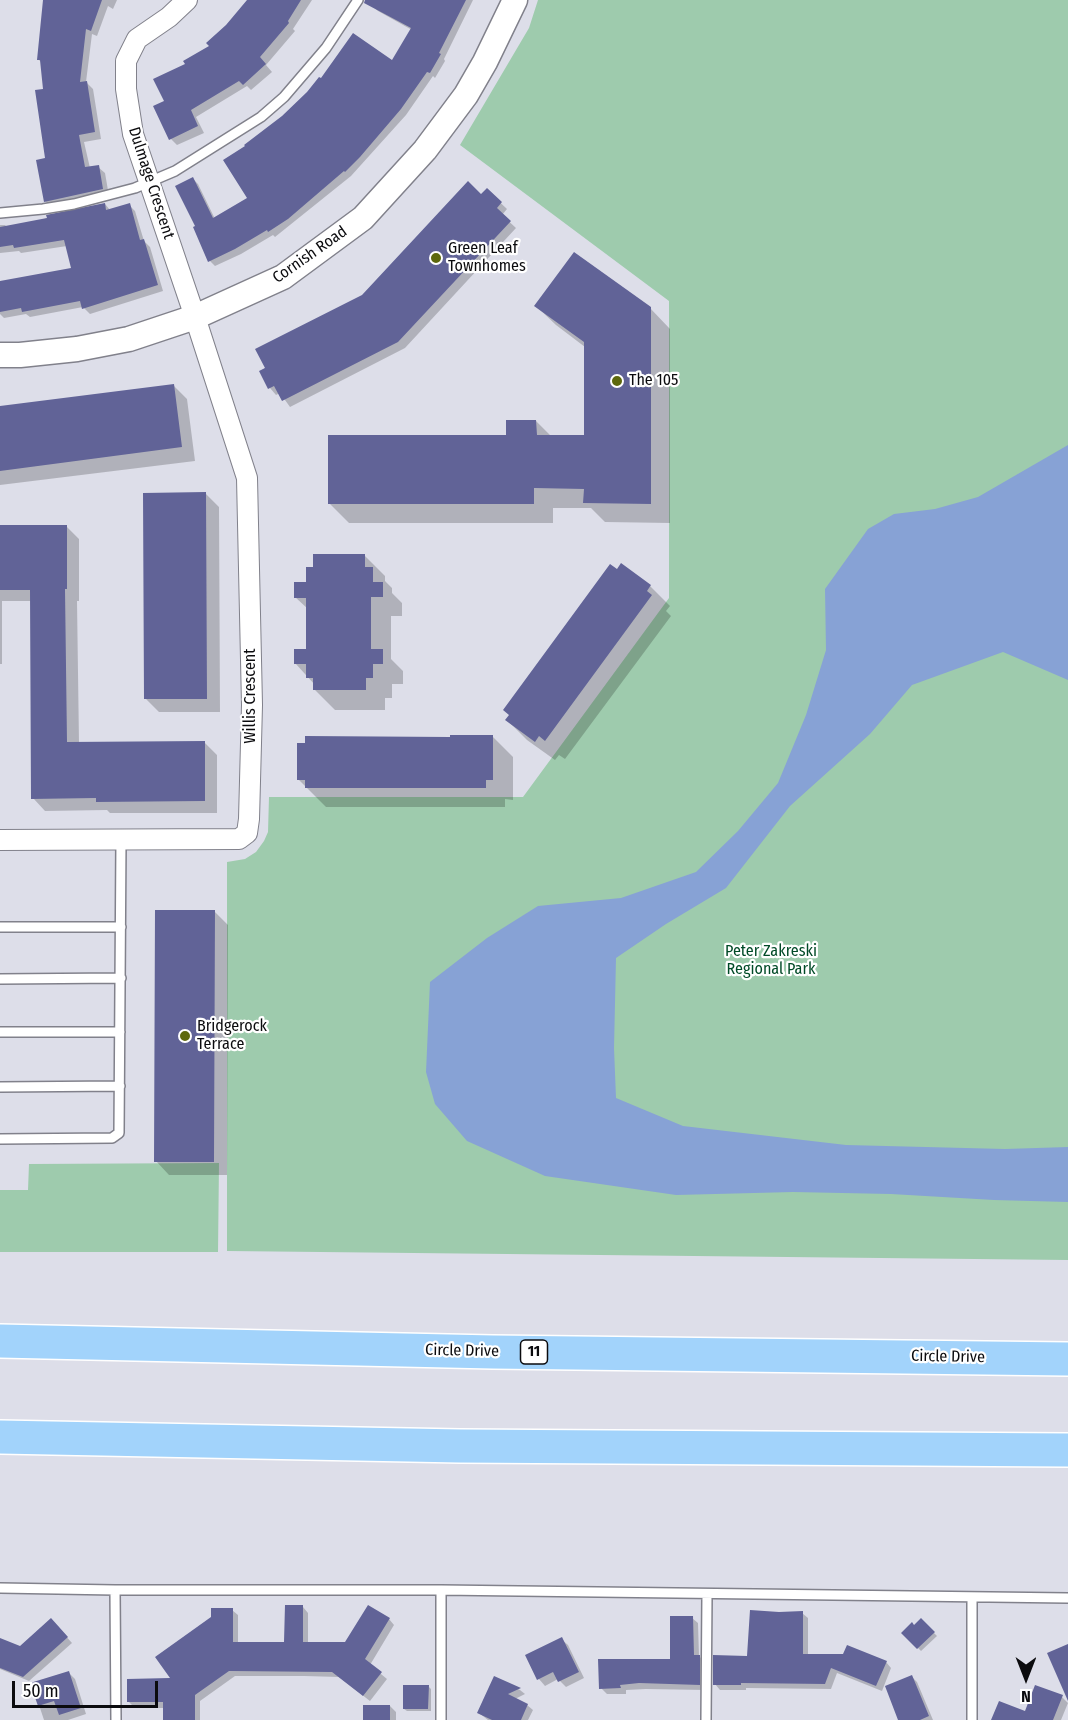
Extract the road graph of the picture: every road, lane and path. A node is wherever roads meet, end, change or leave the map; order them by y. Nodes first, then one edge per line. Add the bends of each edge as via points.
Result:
1 (187, 0) edge
2 (358, 0) edge
3 (515, 0) edge
4 (149, 182) junction
5 (0, 213) edge
6 (195, 317) junction
7 (0, 355) edge
8 (121, 839) junction
9 (0, 840) edge
10 (0, 927) edge
11 (121, 927) junction
12 (121, 978) junction
13 (0, 979) edge
14 (0, 1032) edge
15 (120, 1032) junction
16 (120, 1086) junction
17 (0, 1087) edge
18 (0, 1138) edge
19 (0, 1341) edge
20 (1068, 1359) edge
21 (0, 1437) edge
22 (1068, 1450) edge
23 (0, 1588) edge
24 (115, 1590) junction
25 (441, 1590) junction
26 (707, 1594) junction
27 (972, 1597) junction
28 (1068, 1598) edge
29 (116, 1720) edge
30 (441, 1720) edge
31 (706, 1720) edge
32 (972, 1720) edge

1 - 4 street, Dulmage Crescent via 169,18 137,39 126,61 133,134
2 - 4 lane via 284,97 261,117 175,171
3 - 6 street, Cornish Road via 465,95 425,150 363,218 283,277
4 - 5 lane via 74,204
4 - 6 street, Dulmage Crescent
6 - 7 street, Cornish Road via 129,339
6 - 8 street, Willis Crescent via 247,478 252,700 249,819 247,833 239,839
8 - 9 street, Willis Crescent
8 - 11 lane
10 - 11 lane
11 - 12 lane
12 - 13 lane
12 - 15 lane
14 - 15 lane
15 - 16 lane
16 - 17 lane
16 - 18 lane via 120,1130 116,1137
19 - 20 highway, Circle Drive / 11
21 - 22 highway via 460,1446
23 - 24 lane
24 - 25 lane
24 - 29 lane
25 - 26 lane
25 - 30 lane
26 - 27 lane
26 - 31 lane
27 - 28 lane
27 - 32 lane

